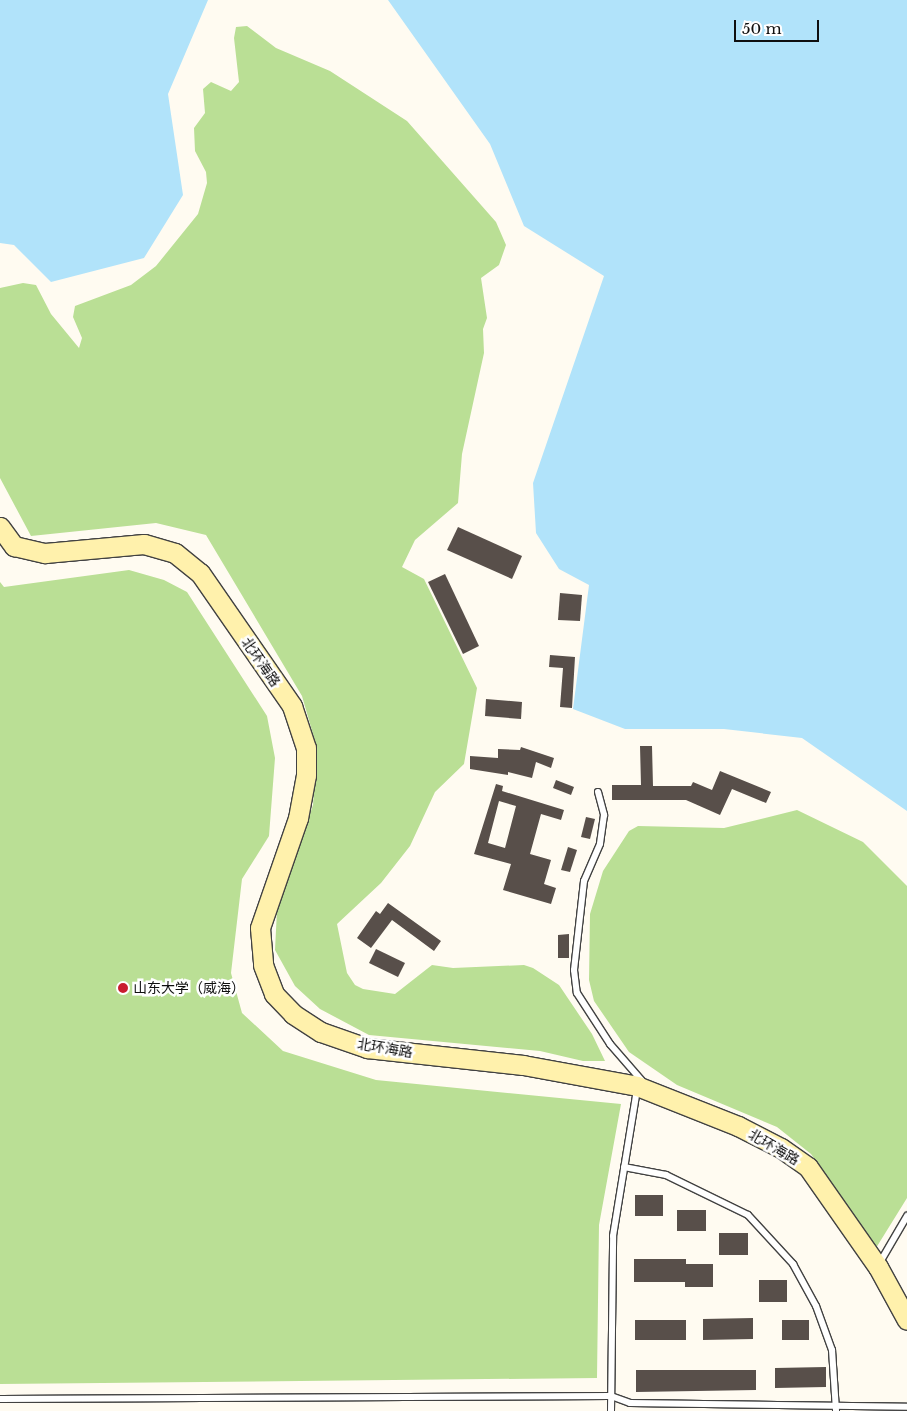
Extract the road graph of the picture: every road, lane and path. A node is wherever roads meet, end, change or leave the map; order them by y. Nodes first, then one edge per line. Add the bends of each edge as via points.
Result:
1 (0, 527) edge
2 (598, 792) dead end
3 (645, 1089) junction
4 (624, 1167) junction
5 (907, 1216) edge
6 (878, 1267) junction
7 (907, 1320) edge
8 (611, 1396) junction
9 (0, 1399) edge
10 (907, 1407) edge
11 (836, 1408) edge
12 (741, 1409) edge
13 (611, 1411) edge

1 - 3 main road, 北环海路 via 14,546 45,553 144,544 176,553 200,573 292,706 306,748 306,774 298,818 260,928 263,965 274,994 294,1014 321,1032 367,1048 523,1065
2 - 3 lane via 604,815 600,844 584,880 574,970 577,993 610,1044
3 - 4 lane
3 - 6 main road, 北环海路 via 738,1126 781,1148 808,1167
4 - 8 lane via 613,1236
4 - 11 lane via 666,1175 748,1215 793,1264 816,1306 832,1350
5 - 6 lane
6 - 7 main road, 北环海路
8 - 9 lane
8 - 12 lane via 630,1403
8 - 13 lane
10 - 11 lane
11 - 12 lane

